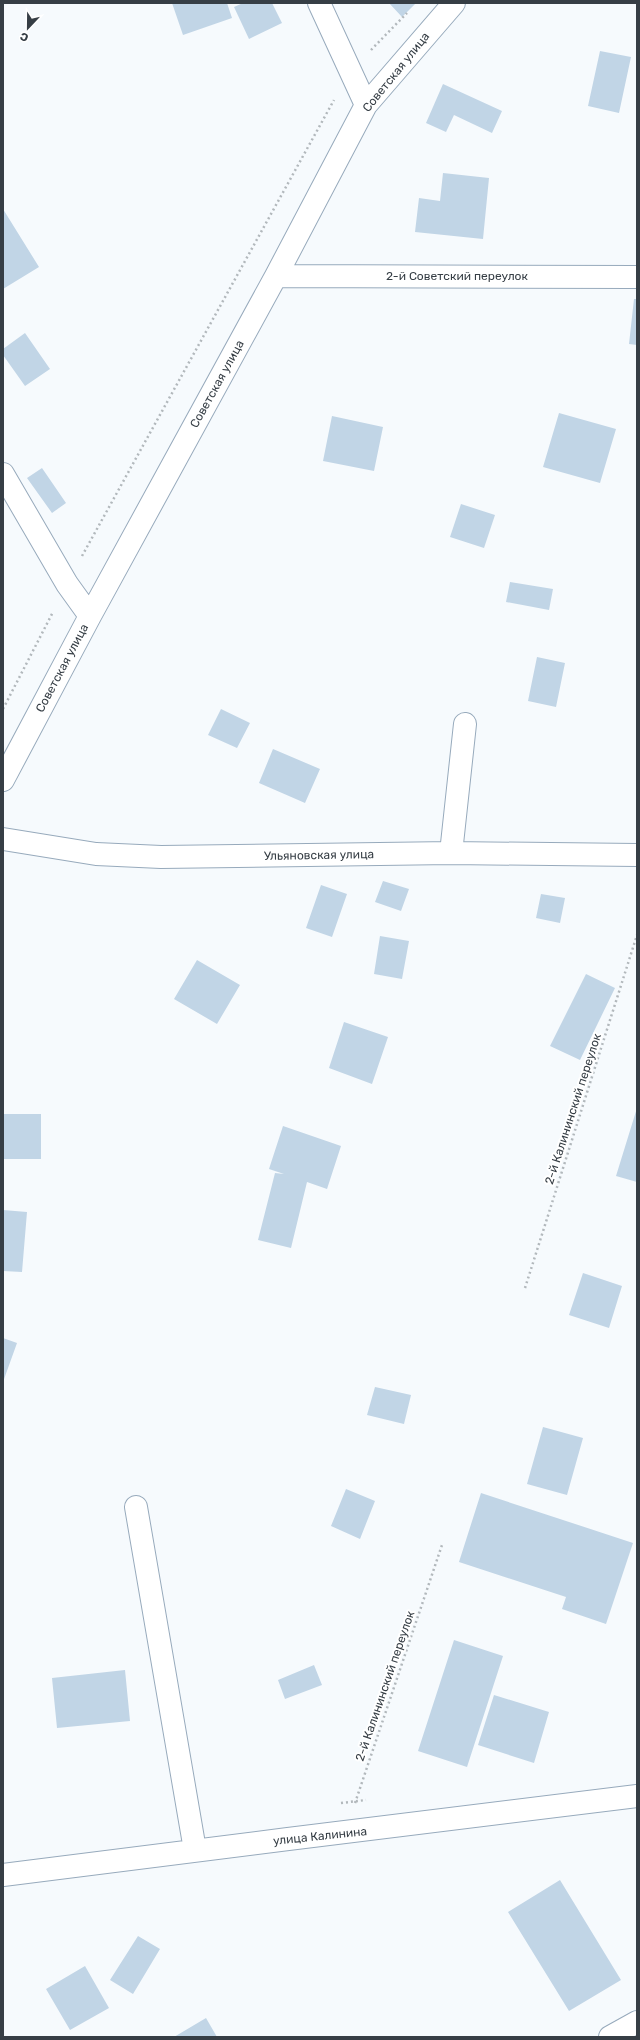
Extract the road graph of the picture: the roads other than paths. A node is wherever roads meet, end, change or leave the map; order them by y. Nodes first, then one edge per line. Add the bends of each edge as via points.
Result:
1 (319, 3) edge
2 (454, 3) edge
3 (366, 105) junction
4 (276, 276) junction
5 (637, 277) edge
6 (3, 474) edge
7 (90, 616) junction
8 (465, 724) dead end
9 (3, 780) edge
10 (3, 839) edge
11 (451, 853) junction
12 (637, 855) edge
13 (136, 1507) dead end
14 (637, 1796) edge
15 (194, 1850) junction
16 (3, 1875) edge
17 (637, 2022) edge
18 (610, 2037) edge

1 - 3 street
2 - 3 street, Советская улица
3 - 4 street, Советская улица
4 - 5 street, 2-й Советский переулок
4 - 7 street, Советская улица
6 - 7 street via 67,584
7 - 9 street, Советская улица
8 - 11 street
10 - 11 street, Ульяновская улица via 96,854 161,857
11 - 12 street, Ульяновская улица
13 - 15 street
14 - 15 street, улица Калинина
15 - 16 street, улица Калинина
17 - 18 street

